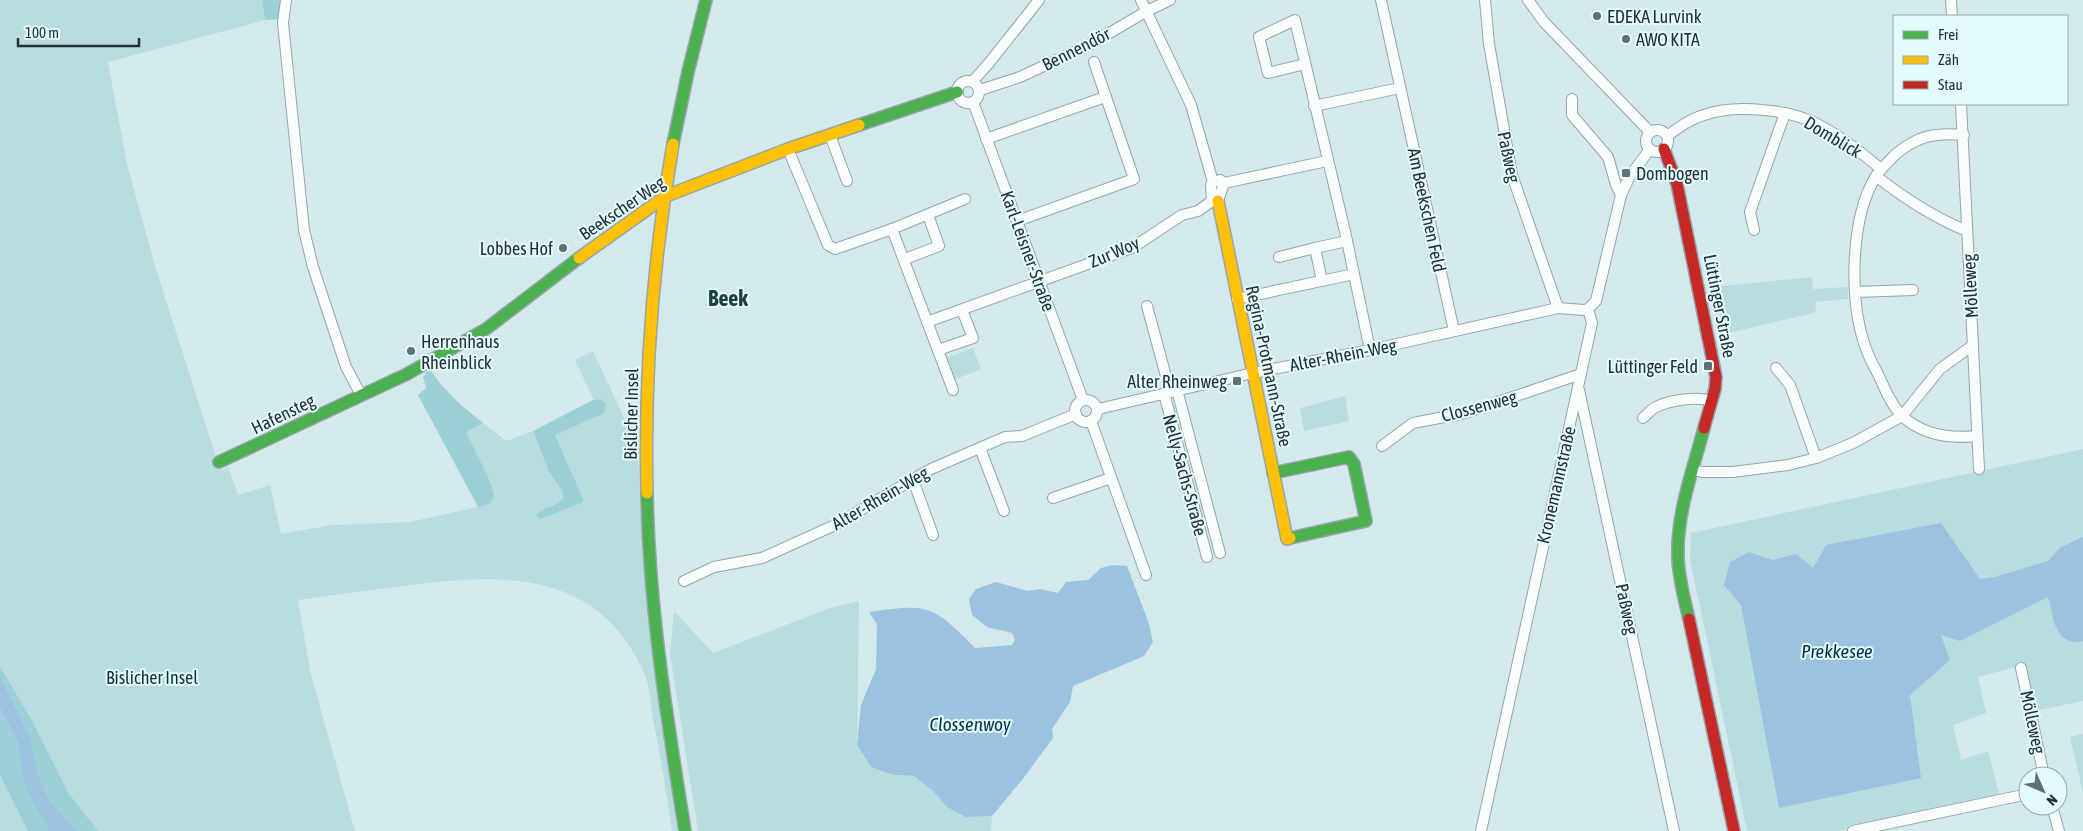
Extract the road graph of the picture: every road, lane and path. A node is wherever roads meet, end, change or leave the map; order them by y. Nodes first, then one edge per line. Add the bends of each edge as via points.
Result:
1 (286, 0) edge
2 (706, 0) edge
3 (1039, 0) edge
4 (1141, 0) edge
5 (1170, 0) edge
6 (1381, 0) edge
7 (1485, 0) edge
8 (1528, 0) edge
9 (1951, 0) edge
10 (1147, 11) junction
11 (1952, 15) edge
12 (1094, 62) dead end
13 (1305, 64) junction
14 (973, 81) junction
15 (1400, 88) junction
16 (980, 90) junction
17 (956, 92) junction
18 (1105, 97) junction
19 (1572, 98) dead end
20 (973, 102) junction
21 (1961, 105) edge
22 (1314, 106) junction
23 (1785, 113) junction
24 (1650, 132) junction
25 (830, 135) junction
26 (1964, 135) junction
27 (1667, 136) junction
28 (986, 140) junction
29 (1650, 149) junction
30 (1664, 149) junction
31 (788, 150) junction
32 (1327, 161) junction
33 (1879, 173) junction
34 (847, 181) dead end
35 (1219, 182) junction
36 (1621, 195) junction
37 (666, 196) junction
38 (965, 199) dead end
39 (1215, 201) junction
40 (928, 215) junction
41 (1017, 221) junction
42 (892, 229) junction
43 (1754, 230) dead end
44 (1967, 231) junction
45 (1347, 241) junction
46 (1315, 248) junction
47 (1279, 257) dead end
48 (905, 259) junction
49 (1354, 274) junction
50 (1322, 281) junction
51 (1039, 282) junction
52 (1913, 290) dead end
53 (1856, 292) junction
54 (1237, 299) junction
55 (1148, 306) dead end
56 (1558, 308) junction
57 (1588, 309) junction
58 (962, 310) junction
59 (927, 322) junction
60 (1454, 331) junction
61 (1973, 344) junction
62 (938, 350) junction
63 (1370, 350) junction
64 (1776, 368) dead end
65 (1253, 373) junction
66 (1581, 374) junction
67 (1578, 387) junction
68 (953, 390) dead end
69 (1170, 391) junction
70 (361, 395) junction
71 (1083, 400) junction
72 (1712, 401) junction
73 (1098, 409) junction
74 (1076, 414) junction
75 (1902, 416) junction
76 (1643, 418) dead end
77 (1091, 421) junction
78 (1976, 436) junction
79 (1382, 446) dead end
80 (980, 448) junction
81 (1816, 458) junction
82 (219, 462) dead end
83 (1979, 468) dead end
84 (1694, 470) junction
85 (1273, 473) junction
86 (1111, 478) junction
87 (912, 480) junction
88 (1053, 498) dead end
89 (1004, 511) dead end
90 (933, 535) dead end
91 (1220, 553) dead end
92 (1207, 557) dead end
93 (1146, 575) dead end
94 (684, 581) dead end
95 (2021, 668) dead end
96 (2042, 766) edge
97 (2018, 796) edge
98 (2055, 816) edge
99 (685, 831) edge
100 (1481, 831) edge
101 (1674, 831) edge
102 (1734, 831) edge
103 (1853, 831) edge
104 (2059, 831) edge

1 - 70 street via 283,23 304,230 346,367
2 - 37 street, Bislicher Insel via 681,107
3 - 14 street
4 - 10 street
5 - 10 street, Bennendör
6 - 15 street, Am Beekschen Feld
7 - 56 street, Paßweg via 1489,44 1512,175
8 - 24 street via 1544,22
9 - 11 street
10 - 16 street, Bennendör via 1089,45 1020,77
10 - 35 street via 1191,105
12 - 18 street
13 - 13 street via 1295,20 1259,37 1268,73
13 - 22 street
14 - 16 street
14 - 17 street via 961,82
15 - 22 street
15 - 60 street, Am Beekschen Feld
16 - 20 street
17 - 20 street via 959,99
17 - 25 street, Beekscher Weg
18 - 28 street
18 - 41 street via 1134,178
19 - 36 street via 1572,115 1608,157
20 - 28 street, Karl-Leisner-Straße
21 - 26 street, Mölleweg
22 - 32 street
23 - 27 street, Domblick via 1720,111 1703,115
23 - 33 street, Domblick via 1818,124 1840,137
23 - 43 street via 1750,212
24 - 27 street via 1662,130
24 - 29 street via 1646,137
25 - 31 street, Beekscher Weg
25 - 34 street
26 - 33 street via 1928,136 1906,146
26 - 44 street, Mölleweg
27 - 30 street
28 - 41 street, Karl-Leisner-Straße
29 - 30 street via 1657,152
29 - 36 street via 1630,176
30 - 72 street, Lüttinger Straße via 1677,184 1712,352 1716,377
31 - 37 street, Beekscher Weg
31 - 42 street via 828,245 835,249
32 - 35 street
32 - 45 street
33 - 44 street, Domblick via 1915,205
33 - 53 street via 1867,196 1858,230
35 - 39 street, Regina-Protmann-Straße
36 - 57 street via 1596,301
37 - 70 street, Beekscher Weg via 486,329 407,374
37 - 99 street, Bislicher Insel via 652,310 648,378 648,522 662,678
38 - 40 street
39 - 51 street, Zur Woy via 1182,215 1132,248
39 - 54 street, Regina-Protmann-Straße
40 - 42 street
40 - 48 street via 939,246
41 - 51 street, Karl-Leisner-Straße
42 - 48 street
44 - 61 street, Mölleweg
45 - 46 street
45 - 49 street
46 - 47 street
46 - 50 street
48 - 59 street
49 - 50 street
49 - 63 street
50 - 54 street
51 - 58 street, Zur Woy
51 - 71 street, Karl-Leisner-Straße
52 - 53 street
53 - 75 street via 1865,345
54 - 65 street, Regina-Protmann-Straße
55 - 69 street
56 - 57 street, Alter-Rhein-Weg
56 - 60 street, Alter-Rhein-Weg
57 - 66 street, Kronemannstraße via 1592,323
58 - 59 street, Zur Woy
58 - 62 street via 973,338
59 - 62 street
60 - 63 street, Alter-Rhein-Weg
61 - 75 street via 1940,369
61 - 78 street, Mölleweg
62 - 68 street
63 - 65 street, Alter-Rhein-Weg
64 - 81 street via 1790,385
65 - 69 street, Alter-Rhein-Weg
65 - 85 street, Regina-Protmann-Straße
66 - 67 street, Kronemannstraße
66 - 79 street, Clossenweg via 1465,413 1413,423
67 - 100 street, Kronemannstraße
67 - 101 street, Paßweg
69 - 73 street, Alter-Rhein-Weg
69 - 91 street, Nelly-Sachs-Straße
69 - 92 street, Nelly-Sachs-Straße
70 - 82 street, Hafensteg
71 - 73 street via 1092,401
71 - 74 street via 1077,404
72 - 76 street via 1703,398 1655,407
72 - 84 street, Lüttinger Straße
73 - 77 street
74 - 77 street via 1083,421
74 - 80 street, Alter-Rhein-Weg via 1022,436 1005,437
75 - 78 street via 1920,428 1943,436
75 - 81 street via 1853,443
77 - 86 street
78 - 83 street, Mölleweg
80 - 87 street, Alter-Rhein-Weg
80 - 89 street
81 - 84 street via 1734,472
84 - 102 street, Lüttinger Straße via 1683,505 1678,559
85 - 85 street, Regina-Protmann-Straße via 1287,539 1366,521 1354,464 1349,458
86 - 88 street
86 - 93 street
87 - 90 street
87 - 94 street, Alter-Rhein-Weg via 835,525 762,558 714,566
95 - 96 street, Mölleweg
97 - 103 street
98 - 104 street

